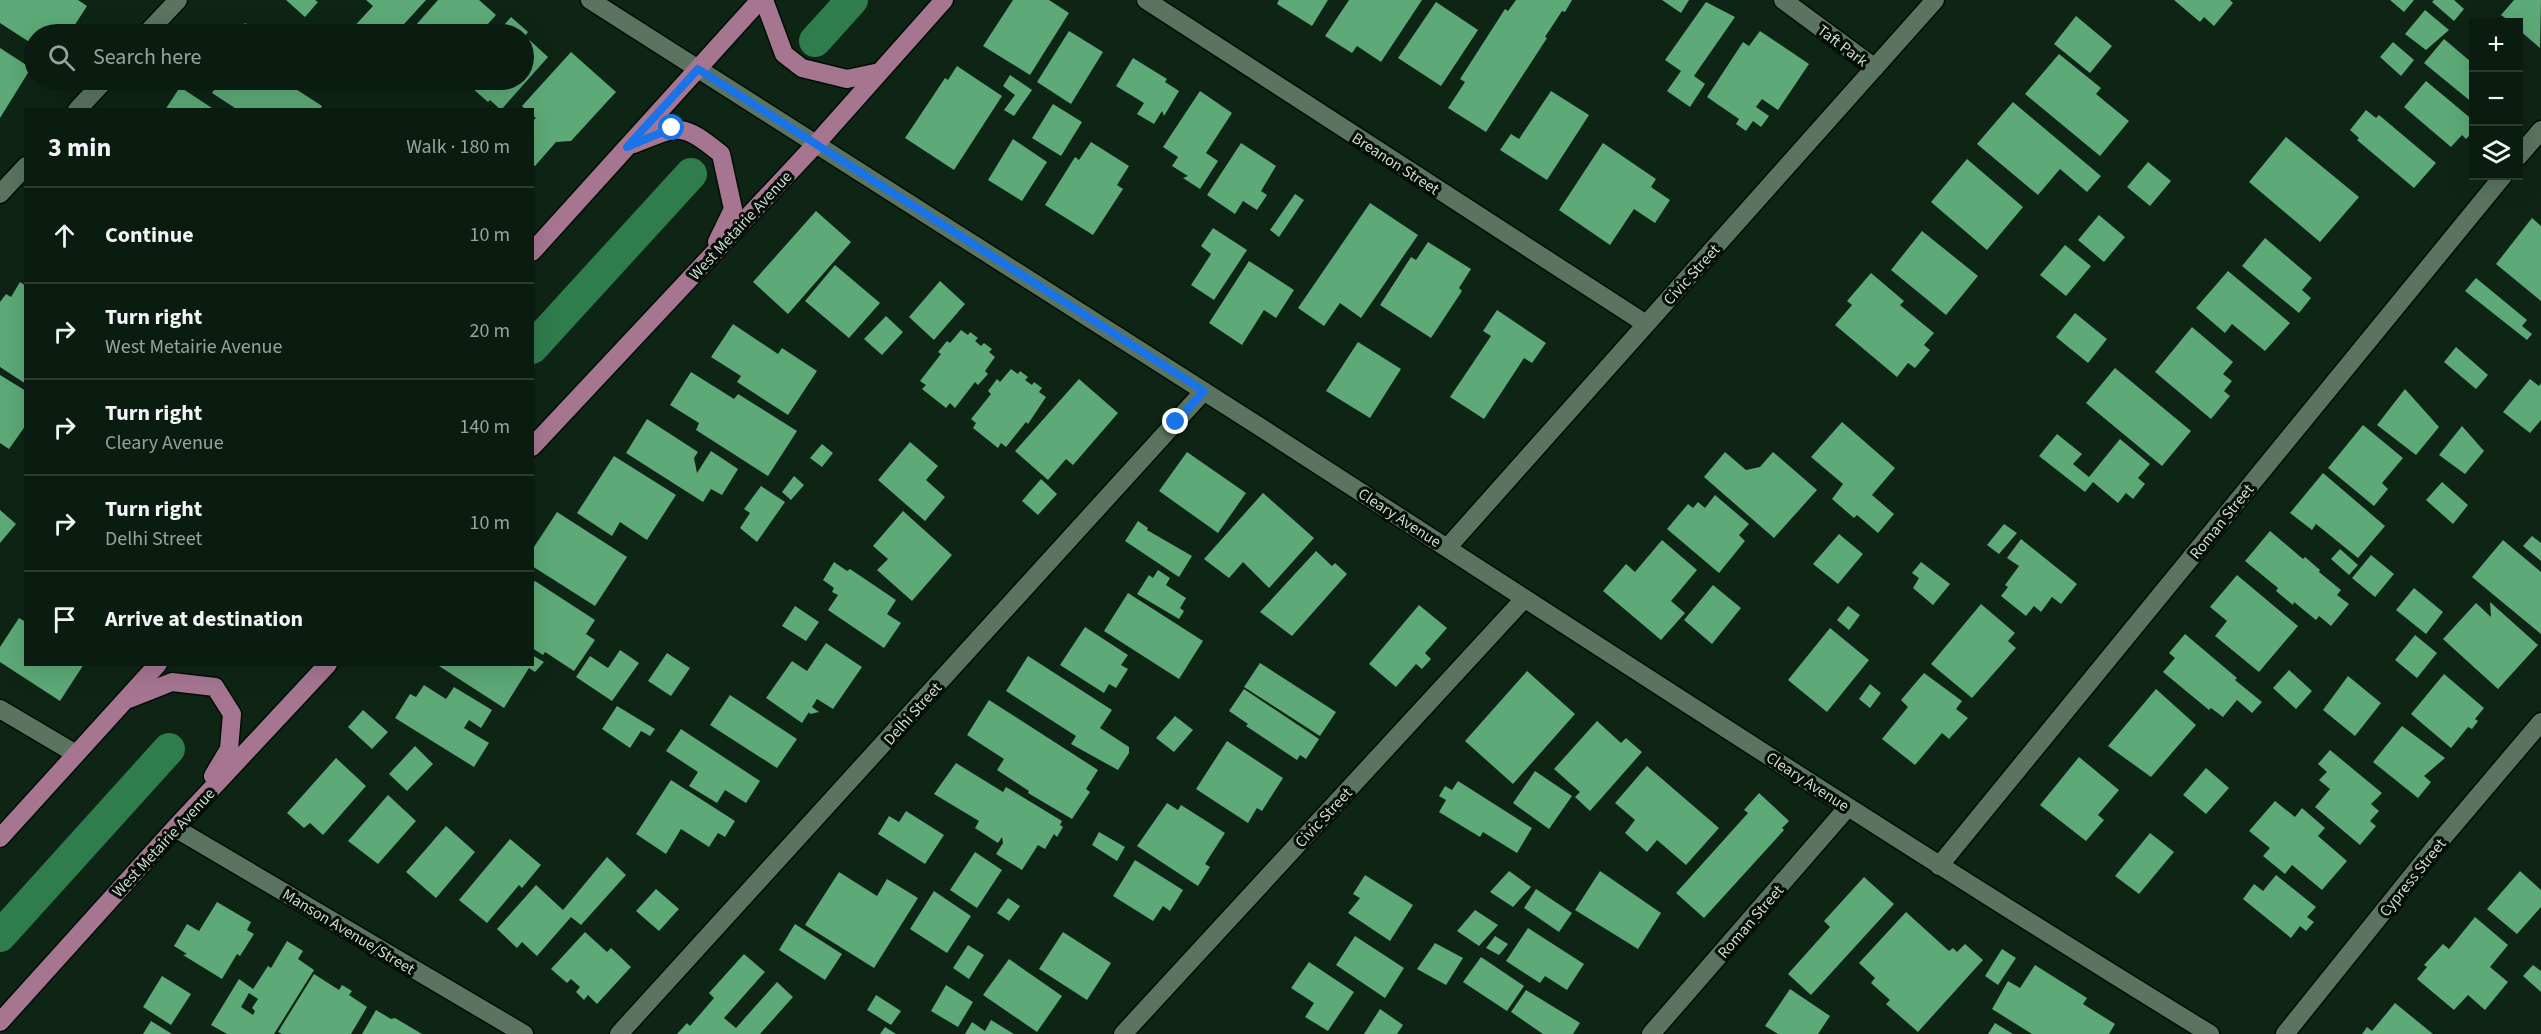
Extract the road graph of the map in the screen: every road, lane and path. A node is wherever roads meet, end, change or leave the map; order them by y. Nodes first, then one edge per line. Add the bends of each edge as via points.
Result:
1 (178, 0) edge
2 (590, 0) edge
3 (762, 0) edge
4 (944, 0) edge
5 (1146, 0) edge
6 (1783, 0) edge
7 (1935, 0) edge
8 (155, 24) edge
9 (698, 69) junction
10 (1875, 69) junction
11 (880, 72) junction
12 (96, 90) edge
13 (79, 108) edge
14 (2541, 129) edge
15 (815, 145) junction
16 (627, 147) junction
17 (2523, 151) edge
18 (24, 168) edge
19 (2501, 180) edge
20 (0, 194) edge
21 (534, 250) edge
22 (708, 260) junction
23 (1646, 324) junction
24 (1204, 391) junction
25 (534, 445) edge
26 (1447, 548) junction
27 (1524, 599) junction
28 (156, 666) edge
29 (326, 666) edge
30 (125, 700) junction
31 (0, 709) edge
32 (2541, 722) edge
33 (76, 754) junction
34 (198, 804) junction
35 (1848, 807) junction
36 (175, 828) junction
37 (0, 838) edge
38 (1939, 866) junction
39 (0, 1022) edge
40 (2197, 1031) edge
41 (524, 1034) edge
42 (619, 1034) edge
43 (1123, 1034) edge
44 (1651, 1034) edge
45 (2285, 1034) edge

1 - 8 street
2 - 9 street, Cleary Avenue
3 - 9 main road
3 - 11 main road via 784,54 802,68 847,79
4 - 11 main road, West Metairie Avenue
5 - 23 street, Breanon Street
6 - 10 street, Taft Park
7 - 10 street, Civic Street
9 - 15 street, Cleary Avenue
9 - 16 main road
10 - 23 street, Civic Street
11 - 15 main road, West Metairie Avenue
12 - 13 street
14 - 17 street
15 - 22 main road, West Metairie Avenue
15 - 24 street, Cleary Avenue
16 - 21 main road
16 - 22 main road via 672,128 696,134 722,154 733,209
18 - 20 street
19 - 38 street, Roman Street
22 - 25 main road, West Metairie Avenue
23 - 26 street, Civic Street
24 - 26 street, Cleary Avenue
24 - 42 street, Delhi Street
26 - 27 street, Cleary Avenue
27 - 35 street, Cleary Avenue
27 - 43 street, Civic Street
28 - 30 main road
29 - 34 main road, West Metairie Avenue
30 - 33 main road
30 - 34 main road via 172,682 215,687 232,714 229,748
31 - 33 street
32 - 45 street, Cypress Street
33 - 37 main road
34 - 36 main road, West Metairie Avenue
35 - 38 street, Cleary Avenue
35 - 44 street, Roman Street
36 - 39 main road, West Metairie Avenue
36 - 41 street, Manson Avenue/Street
38 - 40 street, Cleary Avenue

